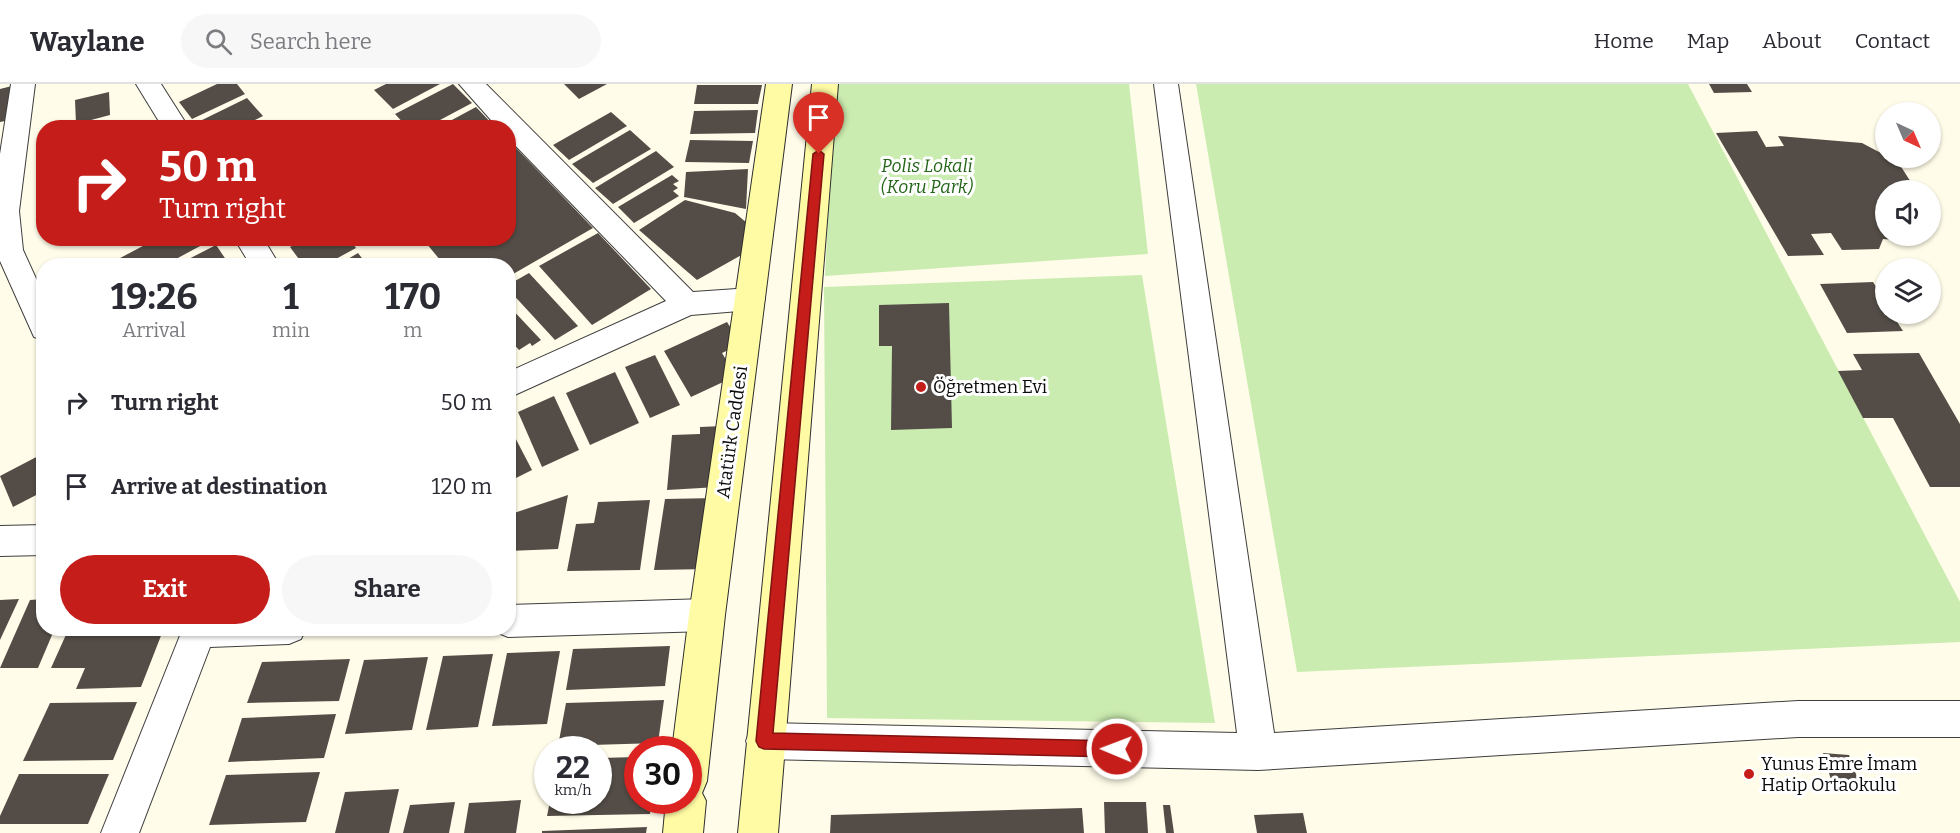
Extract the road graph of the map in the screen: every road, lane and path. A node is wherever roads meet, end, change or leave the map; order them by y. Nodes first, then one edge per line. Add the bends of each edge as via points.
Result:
1 (23, 84) edge
2 (148, 84) edge
3 (471, 84) edge
4 (779, 84) edge
5 (825, 84) edge
6 (1166, 84) edge
7 (171, 120) edge
8 (506, 120) edge
9 (516, 130) edge
10 (3, 212) edge
11 (751, 299) junction
12 (687, 304) junction
13 (36, 311) edge
14 (516, 383) edge
15 (36, 540) edge
16 (0, 541) edge
17 (707, 615) junction
18 (516, 621) edge
19 (198, 636) edge
20 (1960, 720) edge
21 (693, 736) edge
22 (764, 741) junction
23 (1258, 752) junction
24 (685, 814) edge
25 (120, 833) edge
26 (683, 833) edge
27 (758, 833) edge

1 - 10 street
2 - 7 street
3 - 8 street
4 - 11 main road, Atatürk Caddesi
5 - 22 main road
6 - 23 street
9 - 12 street
10 - 13 street via 9,250
11 - 12 street
11 - 17 main road, Atatürk Caddesi
12 - 14 street
15 - 16 street
17 - 18 street
17 - 21 main road, Atatürk Caddesi
19 - 25 street
20 - 23 street via 1798,719
22 - 23 street
22 - 27 main road
24 - 26 main road

